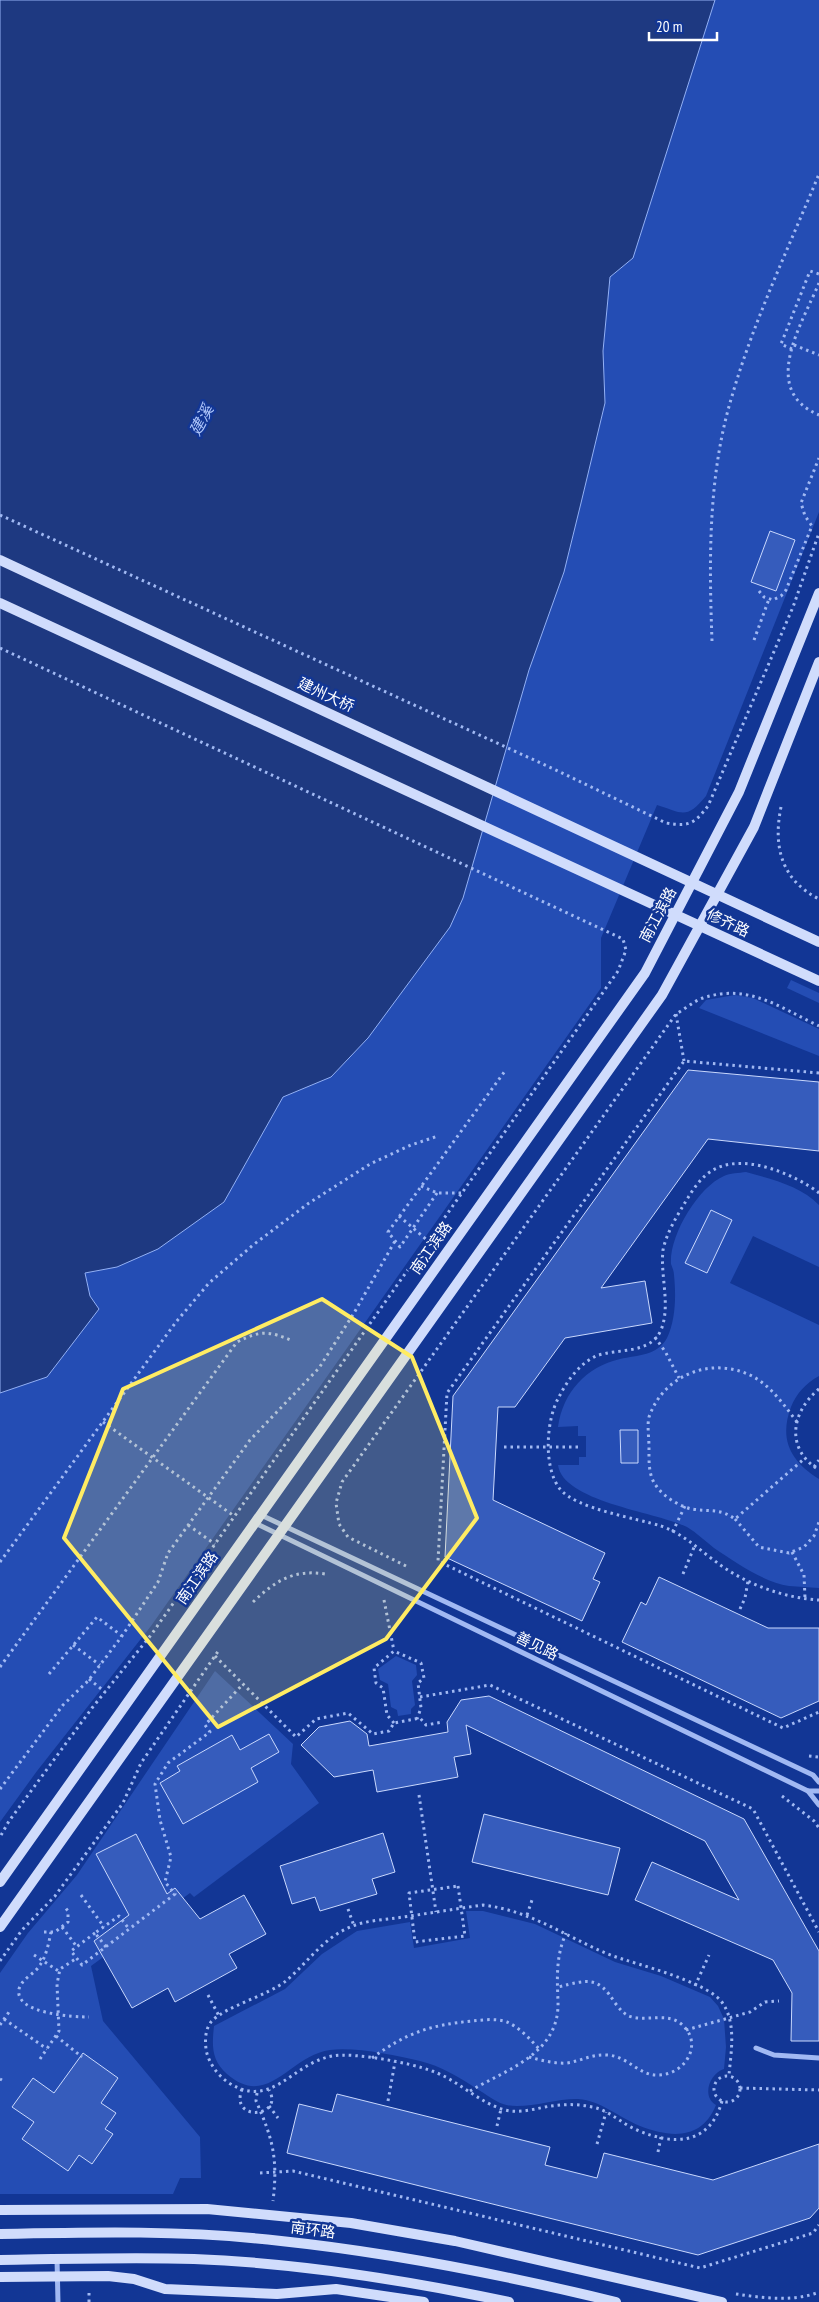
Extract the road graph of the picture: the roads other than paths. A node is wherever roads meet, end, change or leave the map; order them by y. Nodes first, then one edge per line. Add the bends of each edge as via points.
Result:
1 (0, 560) edge
2 (819, 593) edge
3 (0, 603) edge
4 (819, 662) edge
5 (640, 858) joint
6 (692, 883) junction
7 (717, 894) junction
8 (675, 915) junction
9 (699, 926) junction
10 (819, 942) edge
11 (819, 981) edge
12 (258, 1519) junction
13 (284, 1525) junction
14 (278, 1534) junction
15 (816, 1775) edge
16 (819, 1782) edge
17 (808, 1791) junction
18 (819, 1791) edge
19 (819, 1805) edge
20 (0, 1882) edge
21 (0, 1927) edge
22 (756, 2048) dead end
23 (819, 2058) edge
24 (0, 2210) edge
25 (0, 2234) edge
26 (57, 2259) junction
27 (0, 2260) edge
28 (57, 2276) junction
29 (0, 2277) edge
30 (58, 2302) edge
31 (424, 2302) edge
32 (510, 2302) edge
33 (616, 2302) edge
34 (722, 2302) edge

1 - 5 main road, 建州大桥
2 - 6 main road, 南江滨路 via 740,792
3 - 8 main road, 修齐路
4 - 7 main road via 754,827
5 - 6 main road, 修齐路
6 - 7 main road, 修齐路
6 - 8 main road, 南江滨路
7 - 9 main road
7 - 10 main road, 修齐路
8 - 9 main road, 修齐路
8 - 12 main road, 南江滨路 via 644,973
9 - 11 main road, 修齐路
9 - 13 main road via 662,995
12 - 13 street, 善见路
12 - 14 street, 善见路
12 - 20 main road, 南江滨路
13 - 14 main road
13 - 15 street, 善见路
14 - 17 street, 善见路
14 - 21 main road
15 - 16 street
17 - 18 street
17 - 19 street
22 - 23 street via 774,2055
24 - 34 main road via 207,2209 351,2223 464,2242
25 - 33 main road, 南环路 via 107,2232 279,2240 400,2256
26 - 27 main road
26 - 28 street
26 - 32 main road via 195,2259 299,2268 436,2287
28 - 29 main road
28 - 30 street
28 - 31 main road via 108,2276 184,2290 277,2294 336,2288

